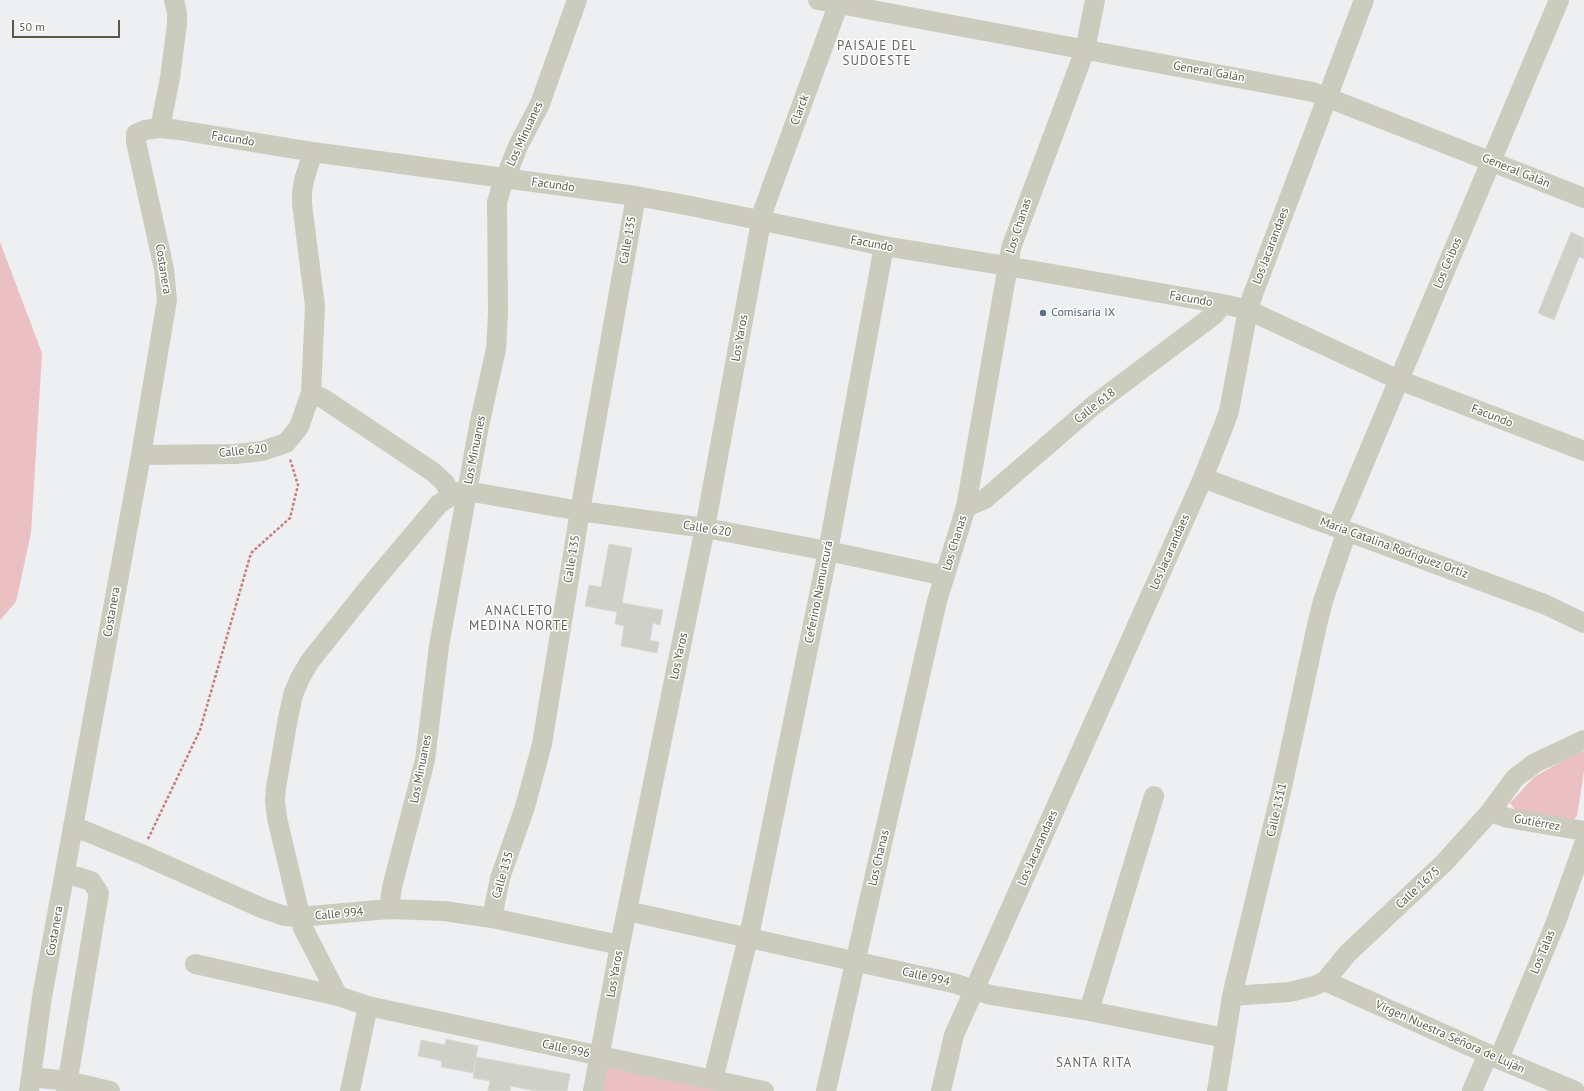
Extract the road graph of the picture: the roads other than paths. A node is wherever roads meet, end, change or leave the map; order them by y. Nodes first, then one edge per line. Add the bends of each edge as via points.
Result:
1 (174, 0) edge
2 (577, 0) edge
3 (818, 0) edge
4 (1095, 0) edge
5 (1364, 0) edge
6 (1559, 0) edge
7 (839, 2) edge
8 (1085, 50) junction
9 (1328, 98) junction
10 (160, 128) junction
11 (136, 134) joint
12 (313, 152) junction
13 (1490, 161) junction
14 (505, 178) junction
15 (636, 196) junction
16 (1584, 198) edge
17 (761, 221) junction
18 (884, 246) junction
19 (1007, 266) junction
20 (1223, 304) junction
21 (1248, 310) junction
22 (1399, 380) junction
23 (311, 393) junction
24 (1584, 451) edge
25 (141, 455) junction
26 (1203, 478) junction
27 (459, 493) junction
28 (966, 507) junction
29 (580, 511) junction
30 (705, 528) junction
31 (1342, 529) junction
32 (828, 551) junction
33 (945, 576) junction
34 (1584, 623) edge
35 (1584, 740) edge
36 (1154, 796) dead end
37 (1490, 812) junction
38 (73, 826) junction
39 (1584, 831) edge
40 (1584, 844) edge
41 (65, 873) junction
42 (389, 909) junction
43 (627, 911) junction
44 (299, 917) junction
45 (492, 918) junction
46 (749, 937) junction
47 (620, 946) junction
48 (855, 961) junction
49 (195, 964) dead end
50 (1325, 981) junction
51 (975, 991) junction
52 (338, 996) junction
53 (1232, 996) junction
54 (368, 1006) junction
55 (1089, 1011) junction
56 (1225, 1038) junction
57 (599, 1056) junction
58 (1494, 1057) junction
59 (712, 1080) junction
60 (30, 1084) edge
61 (67, 1086) edge
62 (1554, 1087) edge
63 (947, 1090) edge
64 (110, 1091) edge
65 (350, 1091) edge
66 (593, 1091) edge
67 (764, 1091) edge
68 (826, 1091) edge
69 (1216, 1091) edge
70 (1472, 1091) edge
71 (1575, 1091) edge

1 - 10 street via 177,24
2 - 14 street, Los Minuanes via 540,104
3 - 7 street, General Galán
4 - 8 street, Los Chanas
5 - 9 street, Los Jacarandaes
6 - 13 street, Los Ceibos
7 - 8 street, General Galán
7 - 17 street, Clarck
8 - 9 street, General Galán via 1300,89
8 - 19 street, Los Chanas via 1014,237
9 - 13 street, General Galán
9 - 21 street, Los Jacarandaes
10 - 11 street, Facundo
10 - 12 street, Facundo
11 - 25 street, Costanera via 168,300
12 - 14 street, Facundo
12 - 23 street via 302,193 315,306
13 - 16 street, General Galán
13 - 22 street, Los Ceibos
14 - 15 street, Facundo
14 - 27 street, Los Minuanes via 497,202 498,334
15 - 17 street, Facundo
15 - 29 street, Calle 135
17 - 18 street, Facundo
17 - 30 street, Los Yaros
18 - 19 street, Facundo
18 - 32 street, Ceferino Namuncurá
19 - 20 street, Facundo
19 - 28 street, Los Chanas
20 - 21 street, Facundo
20 - 28 street, Calle 618 via 1214,315 1094,405 984,499
21 - 22 street, Facundo
21 - 26 street, Los Jacarandaes via 1229,410
22 - 24 street, Facundo
22 - 31 street, Los Ceibos
23 - 25 street, Calle 620 via 299,427 286,443 262,451 236,454
23 - 27 street via 324,398 433,472
25 - 38 street, Costanera
26 - 31 street, Maria Catalina Rodriguez Ortiz
26 - 51 street, Los Jacarandaes
27 - 29 street, Calle 620
27 - 42 street, Los Minuanes via 425,760 392,887
27 - 44 street via 440,504 374,581 310,661 293,695 275,801
28 - 33 street, Los Chanas
29 - 30 street, Calle 620
29 - 45 street, Calle 135 via 542,744 525,807 500,878
30 - 32 street, Calle 620
30 - 43 street, Los Yaros
31 - 34 street, Maria Catalina Rodriguez Ortiz via 1544,604
31 - 53 street, Calle 1311 via 1317,624 1281,792
32 - 33 street, Calle 620
32 - 46 street, Ceferino Namuncurá
33 - 48 street, Los Chanas
35 - 37 street, Calle 1675 via 1525,769 1515,778
36 - 55 street
37 - 39 street, Gutiérrez via 1508,818
37 - 50 street, Calle 1675 via 1444,863 1348,953
38 - 41 street, Costanera
38 - 44 street, Calle 994 via 264,909 285,916
40 - 58 street, Los Talas via 1556,922
41 - 60 street, Costanera via 42,997
41 - 61 street via 91,881 98,893
42 - 44 street, Calle 994
42 - 45 street, Calle 994 via 444,911
43 - 46 street, Calle 994
43 - 47 street, Los Yaros
44 - 52 street
45 - 47 street, Calle 994
46 - 48 street, Calle 994
46 - 59 street, Ceferino Namuncurá
47 - 57 street, Los Yaros
48 - 51 street, Calle 994 via 953,983
48 - 68 street, Los Chanas
49 - 52 street, Calle 996
50 - 53 street via 1290,992
50 - 58 street, Virgen Nuestra Señora de Luján
51 - 55 street, Calle 994
51 - 63 street, Los Jacarandaes via 954,1035
52 - 54 street, Calle 996
53 - 56 street, Calle 1311
54 - 57 street, Calle 996
54 - 65 street
55 - 56 street, Calle 994
56 - 69 street, Calle 1311
57 - 59 street, Calle 996
57 - 66 street, Los Yaros
58 - 62 street, Virgen Nuestra Señora de Luján
58 - 70 street, Los Talas
59 - 67 street, Calle 996
60 - 61 street
61 - 64 street
62 - 71 street, Virgen Nuestra Señora de Luján

